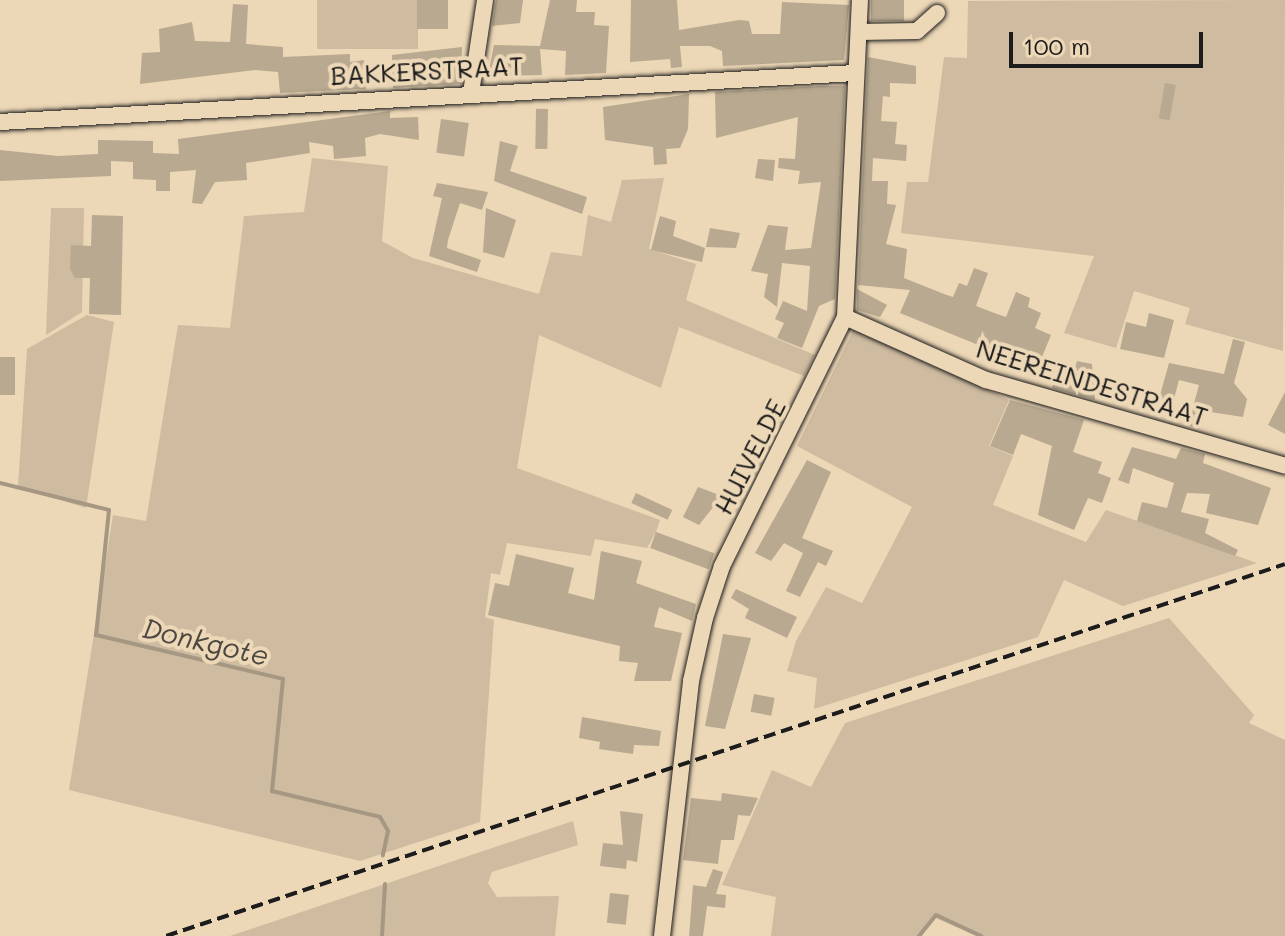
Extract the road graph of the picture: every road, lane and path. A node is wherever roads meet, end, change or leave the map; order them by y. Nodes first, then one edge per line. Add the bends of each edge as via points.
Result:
1 (485, 0) edge
2 (860, 0) edge
3 (937, 13) dead end
4 (859, 32) junction
5 (856, 73) junction
6 (471, 93) junction
7 (0, 122) edge
8 (845, 317) junction
9 (1285, 466) edge
10 (662, 936) edge

1 - 6 street
2 - 4 street, HUIVELDE
3 - 4 street via 917,31
4 - 5 street, HUIVELDE
5 - 6 street, BAKKERSTRAAT
5 - 8 street, HUIVELDE
6 - 7 street, BAKKERSTRAAT
8 - 9 street, NEEREINDESTRAAT via 986,380
8 - 10 street, HUIVELDE via 722,566 705,618 691,681

